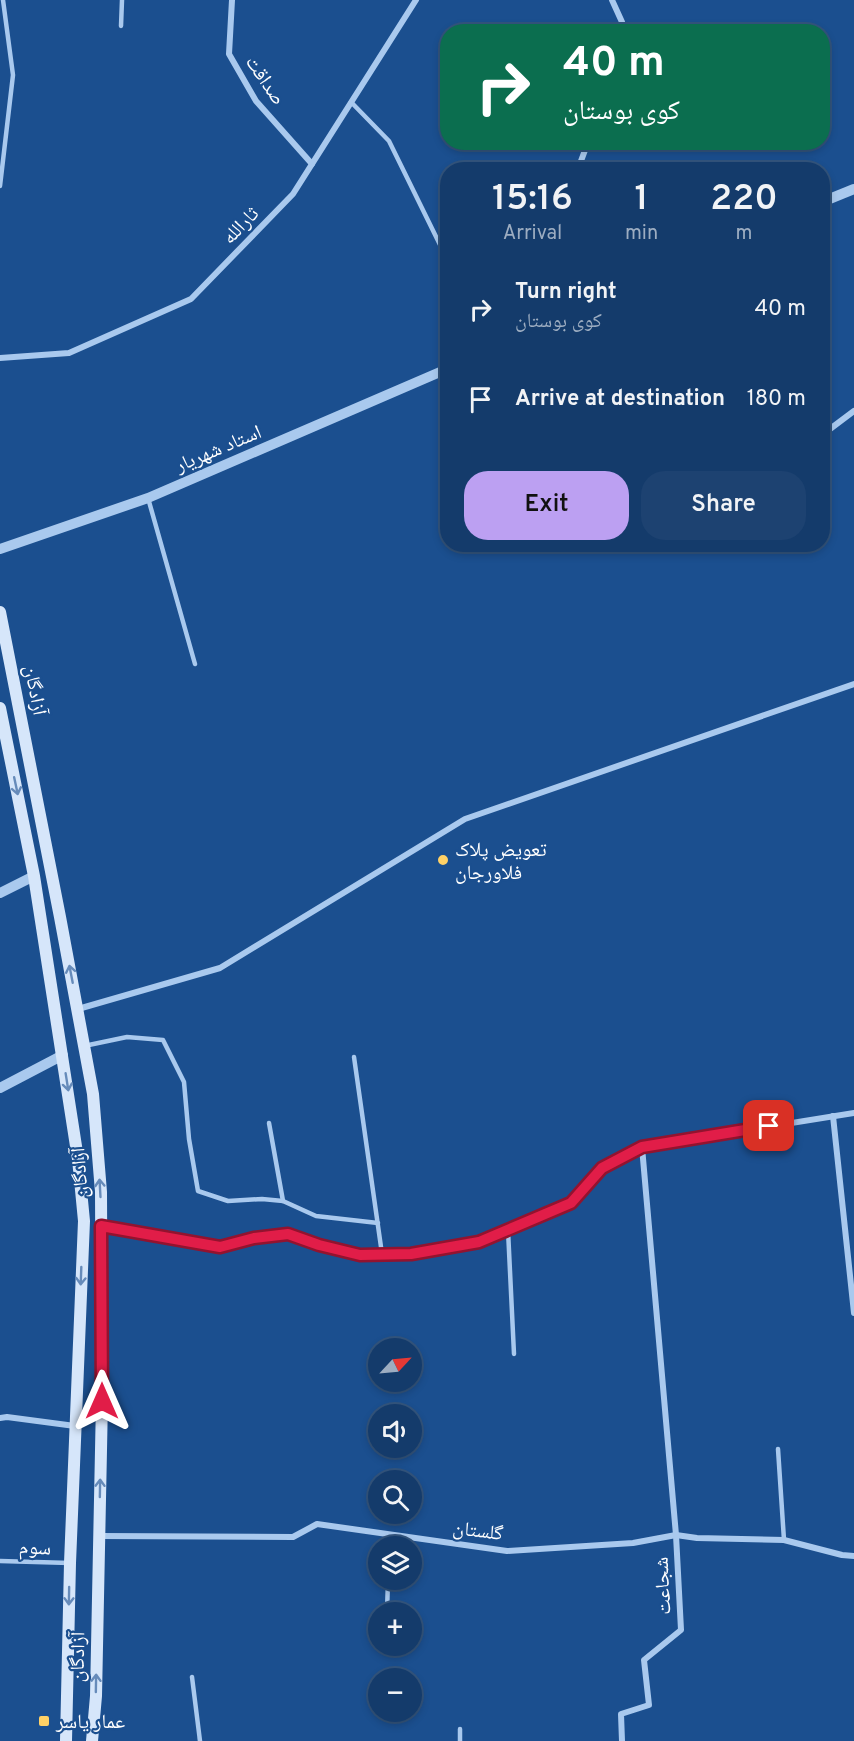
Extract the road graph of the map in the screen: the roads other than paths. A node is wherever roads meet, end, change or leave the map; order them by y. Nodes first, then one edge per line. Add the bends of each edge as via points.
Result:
1 (3, 0) edge
2 (122, 0) edge
3 (232, 0) edge
4 (416, 0) edge
5 (612, 0) edge
6 (622, 24) edge
7 (121, 26) dead end
8 (351, 102) junction
9 (312, 164) junction
10 (0, 186) edge
11 (854, 189) edge
12 (830, 199) edge
13 (440, 245) edge
14 (0, 358) edge
15 (440, 372) edge
16 (854, 411) edge
17 (830, 429) edge
18 (148, 498) junction
19 (0, 549) edge
20 (0, 612) edge
21 (195, 664) dead end
22 (854, 684) edge
23 (0, 708) edge
24 (34, 876) junction
25 (0, 893) edge
26 (78, 1009) junction
27 (84, 1046) junction
28 (63, 1054) junction
29 (354, 1057) dead end
30 (0, 1088) edge
31 (854, 1113) edge
32 (833, 1116) junction
33 (268, 1123) dead end
34 (642, 1147) junction
35 (283, 1201) junction
36 (378, 1222) junction
37 (101, 1226) junction
38 (508, 1230) junction
39 (382, 1254) junction
40 (854, 1313) edge
41 (514, 1354) dead end
42 (0, 1418) edge
43 (75, 1426) junction
44 (778, 1449) dead end
45 (390, 1534) joint
46 (676, 1535) junction
47 (99, 1536) junction
48 (784, 1540) junction
49 (854, 1556) edge
50 (0, 1562) edge
51 (70, 1563) junction
52 (192, 1677) dead end
53 (460, 1729) dead end
54 (66, 1741) edge
55 (92, 1741) edge
56 (200, 1741) edge
57 (460, 1741) edge
58 (622, 1741) edge

1 - 10 lane via 13,75
2 - 7 lane
3 - 9 street, صداقت via 229,54 256,101
4 - 8 street, ثارالله
5 - 6 street
8 - 9 street, ثارالله
8 - 13 lane via 389,141
9 - 14 street, ثارالله via 293,194 191,298 69,353
11 - 12 street
15 - 18 street, استاد شهریار
16 - 17 street
18 - 19 street, استاد شهریار
18 - 21 lane
26 -> 20 main road, آزادگان
22 - 26 street via 465,819 220,968
23 -> 24 main road, آزادگان
24 - 25 street
24 - 28 main road, آزادگان
26 - 27 main road, آزادگان
27 - 35 lane via 127,1037 164,1040 184,1082 198,1191 228,1201
37 -> 27 main road, آزادگان via 93,1094
28 - 30 street
28 -> 43 main road, آزادگان via 84,1221
29 - 36 lane
31 - 32 street
32 - 34 street
32 - 40 street
33 - 35 lane
34 - 38 street via 602,1168 571,1203
34 - 46 street
35 - 36 lane via 316,1216
36 - 39 lane
37 - 39 street via 220,1247 288,1234 360,1255
47 -> 37 main road, آزادگان
38 - 39 street via 479,1242 411,1254
38 - 41 lane
42 - 43 street
43 - 51 main road, آزادگان
44 - 48 lane
45 - 46 street, گلستان via 507,1551 633,1543
45 - 47 street, گلستان via 317,1524 293,1537
46 - 48 street, گلستان
46 - 58 street, شجاعت via 681,1630 644,1660 649,1706 621,1714
55 -> 47 main road, آزادگان
48 - 49 street, گلستان
50 - 51 lane, سوم
51 -> 54 main road, آزادگان
52 - 56 lane
53 - 57 lane

